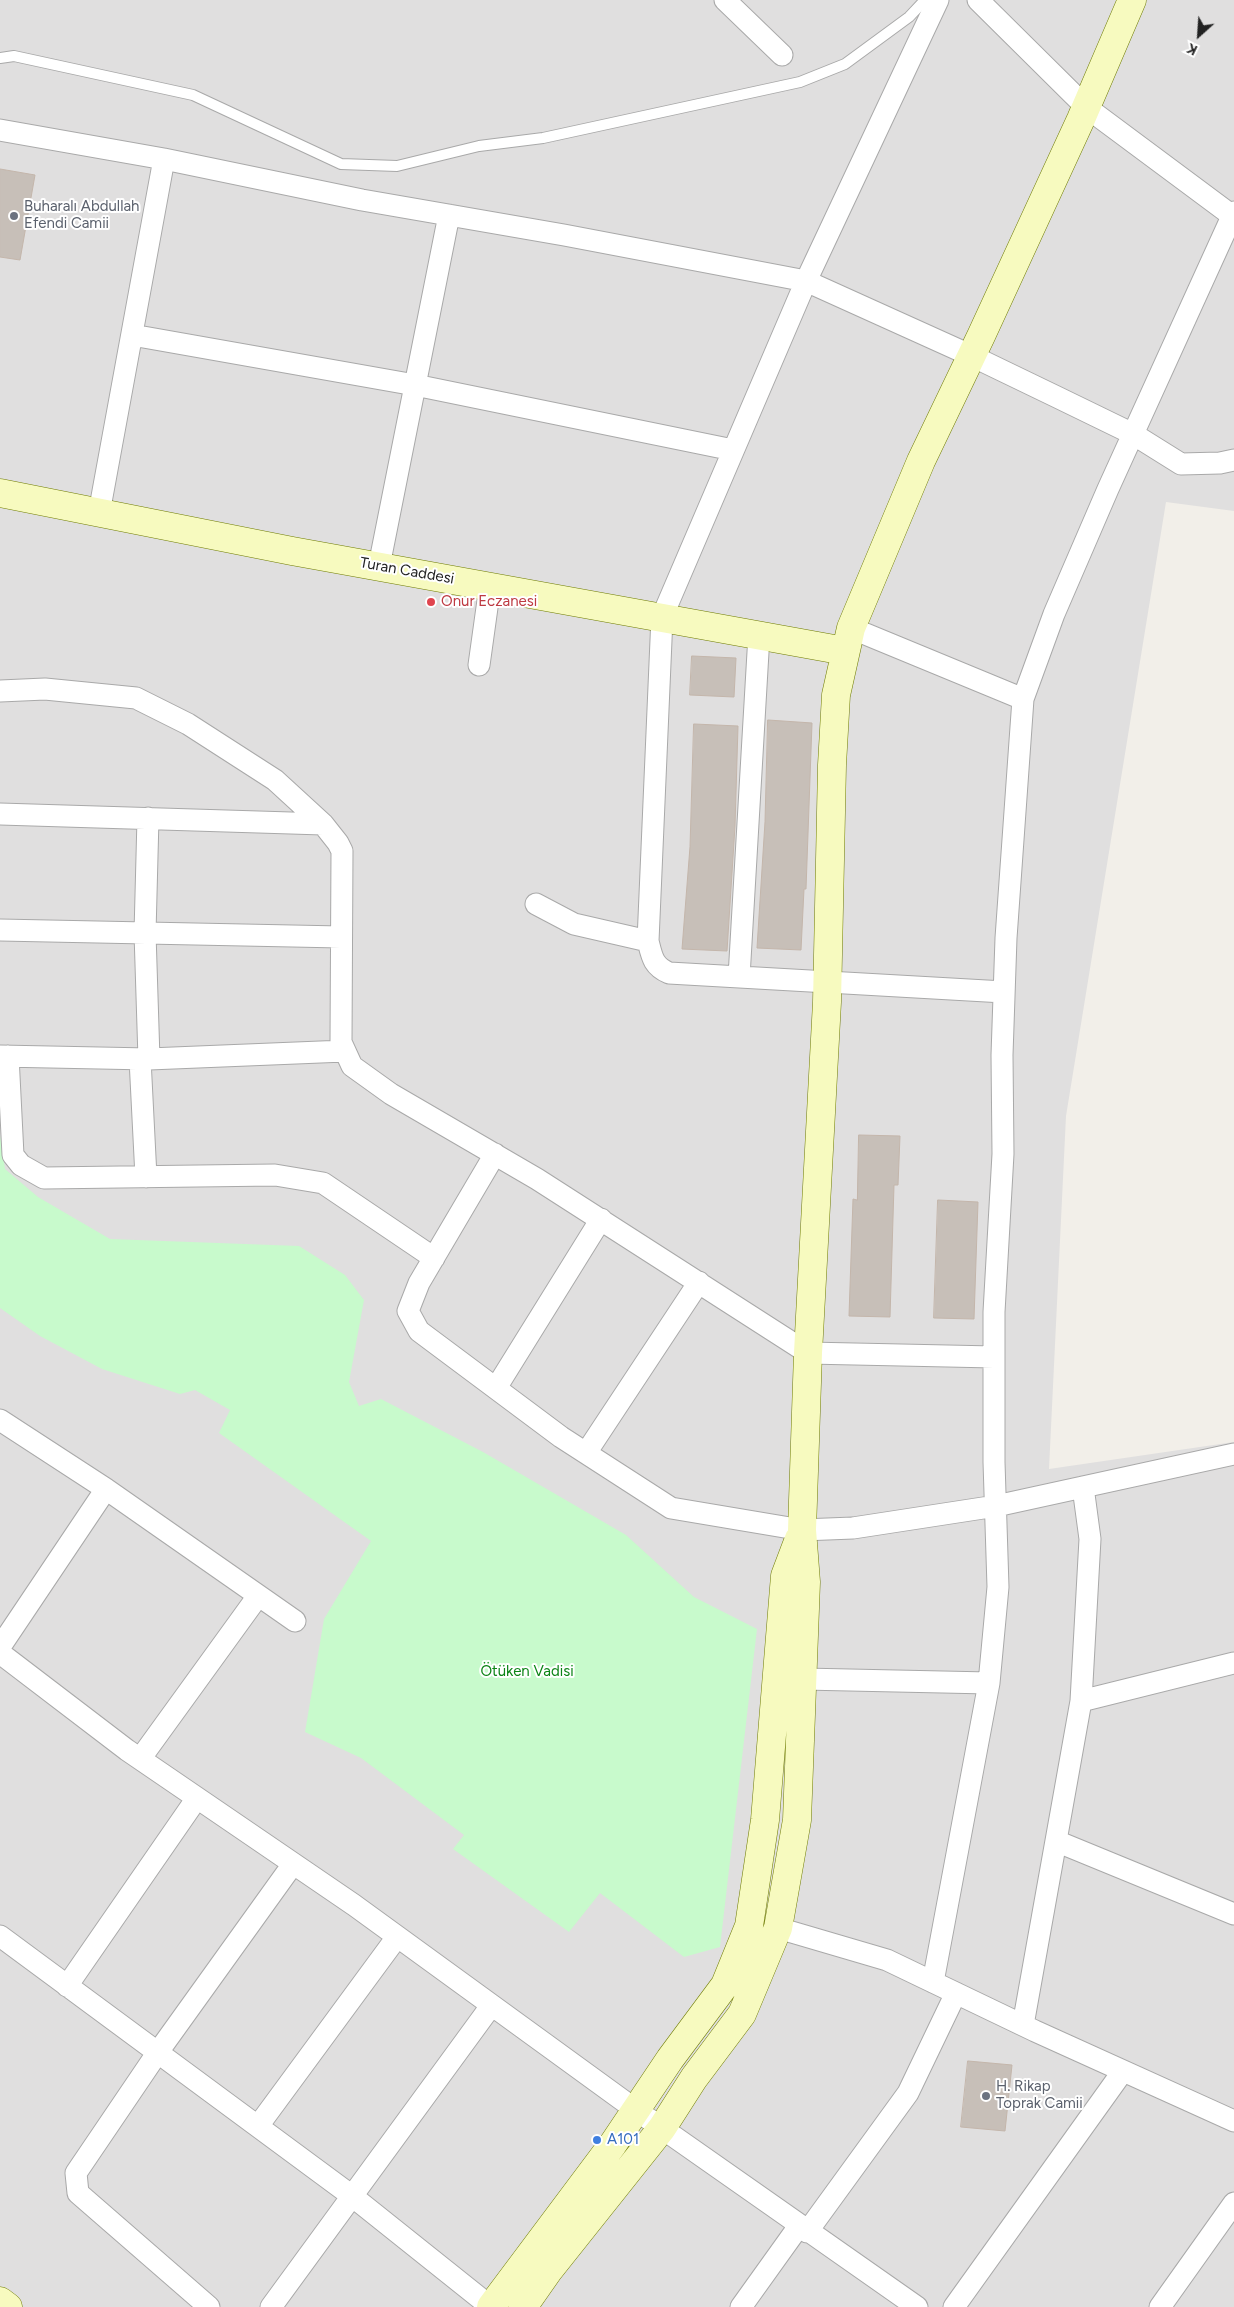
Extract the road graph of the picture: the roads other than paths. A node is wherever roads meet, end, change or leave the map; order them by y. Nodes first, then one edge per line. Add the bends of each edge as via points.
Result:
1 (725, 0) edge
2 (925, 0) edge
3 (938, 0) edge
4 (978, 0) edge
5 (1132, 0) edge
6 (782, 55) dead end
7 (0, 58) edge
8 (1086, 107) junction
9 (0, 130) edge
10 (164, 159) junction
11 (1233, 215) edge
12 (449, 216) junction
13 (806, 281) junction
14 (132, 334) junction
15 (972, 356) junction
16 (415, 385) junction
17 (1133, 434) junction
18 (733, 450) junction
19 (1234, 460) edge
20 (0, 493) edge
21 (99, 513) junction
22 (379, 566) junction
23 (490, 586) junction
24 (662, 617) junction
25 (759, 635) junction
26 (848, 639) junction
27 (478, 665) dead end
28 (0, 691) edge
29 (1023, 698) junction
30 (0, 814) edge
31 (148, 818) junction
32 (323, 824) junction
33 (536, 904) dead end
34 (0, 930) edge
35 (145, 933) junction
36 (341, 938) junction
37 (648, 941) junction
38 (739, 977) junction
39 (828, 982) junction
40 (1004, 992) junction
41 (345, 1052) junction
42 (4, 1056) edge
43 (144, 1059) junction
44 (495, 1154) junction
45 (146, 1177) junction
46 (601, 1219) junction
47 (434, 1258) junction
48 (698, 1282) junction
49 (808, 1353) junction
50 (994, 1356) junction
51 (496, 1388) junction
52 (0, 1420) edge
53 (586, 1453) junction
54 (1234, 1454) edge
55 (1084, 1487) junction
56 (106, 1489) junction
57 (996, 1506) junction
58 (802, 1530) junction
59 (258, 1596) junction
60 (295, 1622) dead end
61 (0, 1647) edge
62 (0, 1653) edge
63 (1234, 1663) edge
64 (802, 1679) junction
65 (989, 1683) junction
66 (1080, 1701) junction
67 (140, 1759) junction
68 (197, 1798) junction
69 (1056, 1841) junction
70 (293, 1864) junction
71 (1233, 1910) edge
72 (778, 1928) junction
73 (0, 1936) edge
74 (397, 1937) junction
75 (933, 1982) junction
76 (67, 1986) junction
77 (956, 1993) junction
78 (491, 2006) junction
79 (1023, 2025) junction
80 (158, 2052) junction
81 (1123, 2071) junction
82 (636, 2110) junction
83 (1234, 2121) edge
84 (258, 2126) junction
85 (662, 2128) junction
86 (352, 2196) junction
87 (1234, 2203) edge
88 (803, 2229) junction
89 (0, 2301) edge
90 (8, 2307) edge
91 (209, 2307) edge
92 (271, 2307) edge
93 (491, 2307) edge
94 (523, 2307) edge
95 (741, 2307) edge
96 (916, 2307) edge
97 (954, 2307) edge
98 (1160, 2307) edge

1 - 6 street
2 - 7 lane via 909,17 846,64 800,82 543,138 479,146 396,166 341,164 193,95 14,56
3 - 13 street
4 - 8 street
5 - 8 street
8 - 11 street
8 - 15 street
9 - 10 street
10 - 12 street
10 - 14 street
11 - 17 street
12 - 13 street
12 - 16 street
13 - 15 street
13 - 18 street
14 - 16 street
14 - 21 street
15 - 17 street
15 - 26 street via 921,461
16 - 18 street
16 - 22 street
17 - 19 street via 1181,464
17 - 29 street via 1054,614
18 - 24 street
20 - 21 street, Turan Caddesi
21 - 22 street, Turan Caddesi
22 - 23 street, Turan Caddesi
23 - 24 street, Turan Caddesi
23 - 27 street
24 - 25 street, Turan Caddesi
24 - 37 street
25 - 26 street, Turan Caddesi
25 - 38 street
26 - 29 street
26 - 39 street via 836,696
28 - 32 street via 45,689 136,698 188,724 276,780
29 - 40 street
30 - 31 street
31 - 32 street
31 - 35 street
32 - 36 street via 342,852
33 - 37 street via 574,924
34 - 35 street
35 - 36 street
35 - 43 street
36 - 41 street via 341,1042
37 - 38 street via 653,962 669,973
38 - 39 street
39 - 40 street
39 - 49 street
40 - 50 street via 1003,1154
41 - 43 street
41 - 44 street via 352,1066 391,1094
42 - 43 street
42 - 45 street via 13,1155 21,1165 44,1178
43 - 45 street
44 - 46 street
44 - 47 street
45 - 47 street via 275,1175 323,1183
46 - 48 street
46 - 51 street
47 - 51 street via 408,1311 419,1331
48 - 49 street
48 - 53 street
49 - 50 street
49 - 58 street
50 - 57 street
51 - 53 street
52 - 56 street
53 - 58 street via 671,1508
54 - 55 street
55 - 57 street
55 - 66 street via 1090,1539
56 - 59 street
56 - 61 street
57 - 58 street via 853,1528
57 - 65 street via 998,1587
58 - 64 street via 806,1582
58 - 82 street via 785,1576 764,1820 749,1926 725,1985
59 - 60 street
59 - 67 street
62 - 67 street
63 - 66 street
64 - 65 street
64 - 72 street via 797,1820
65 - 75 street
66 - 69 street
67 - 68 street
68 - 70 street
68 - 76 street
69 - 71 street
69 - 79 street
70 - 74 street
70 - 80 street
72 - 75 street via 887,1960
72 - 85 street via 742,2014 694,2078
73 - 76 street
74 - 78 street
74 - 84 street
75 - 77 street
76 - 80 street
77 - 79 street
77 - 88 street via 908,2092
78 - 82 street
78 - 86 street
79 - 81 street
80 - 84 street
80 - 91 street via 76,2173 78,2193
81 - 83 street
81 - 97 street
82 - 85 street
82 - 93 street
84 - 86 street
85 - 88 street
85 - 94 street
86 - 92 street
86 - 93 street
87 - 98 street
88 - 95 street
88 - 96 street
89 - 90 street

